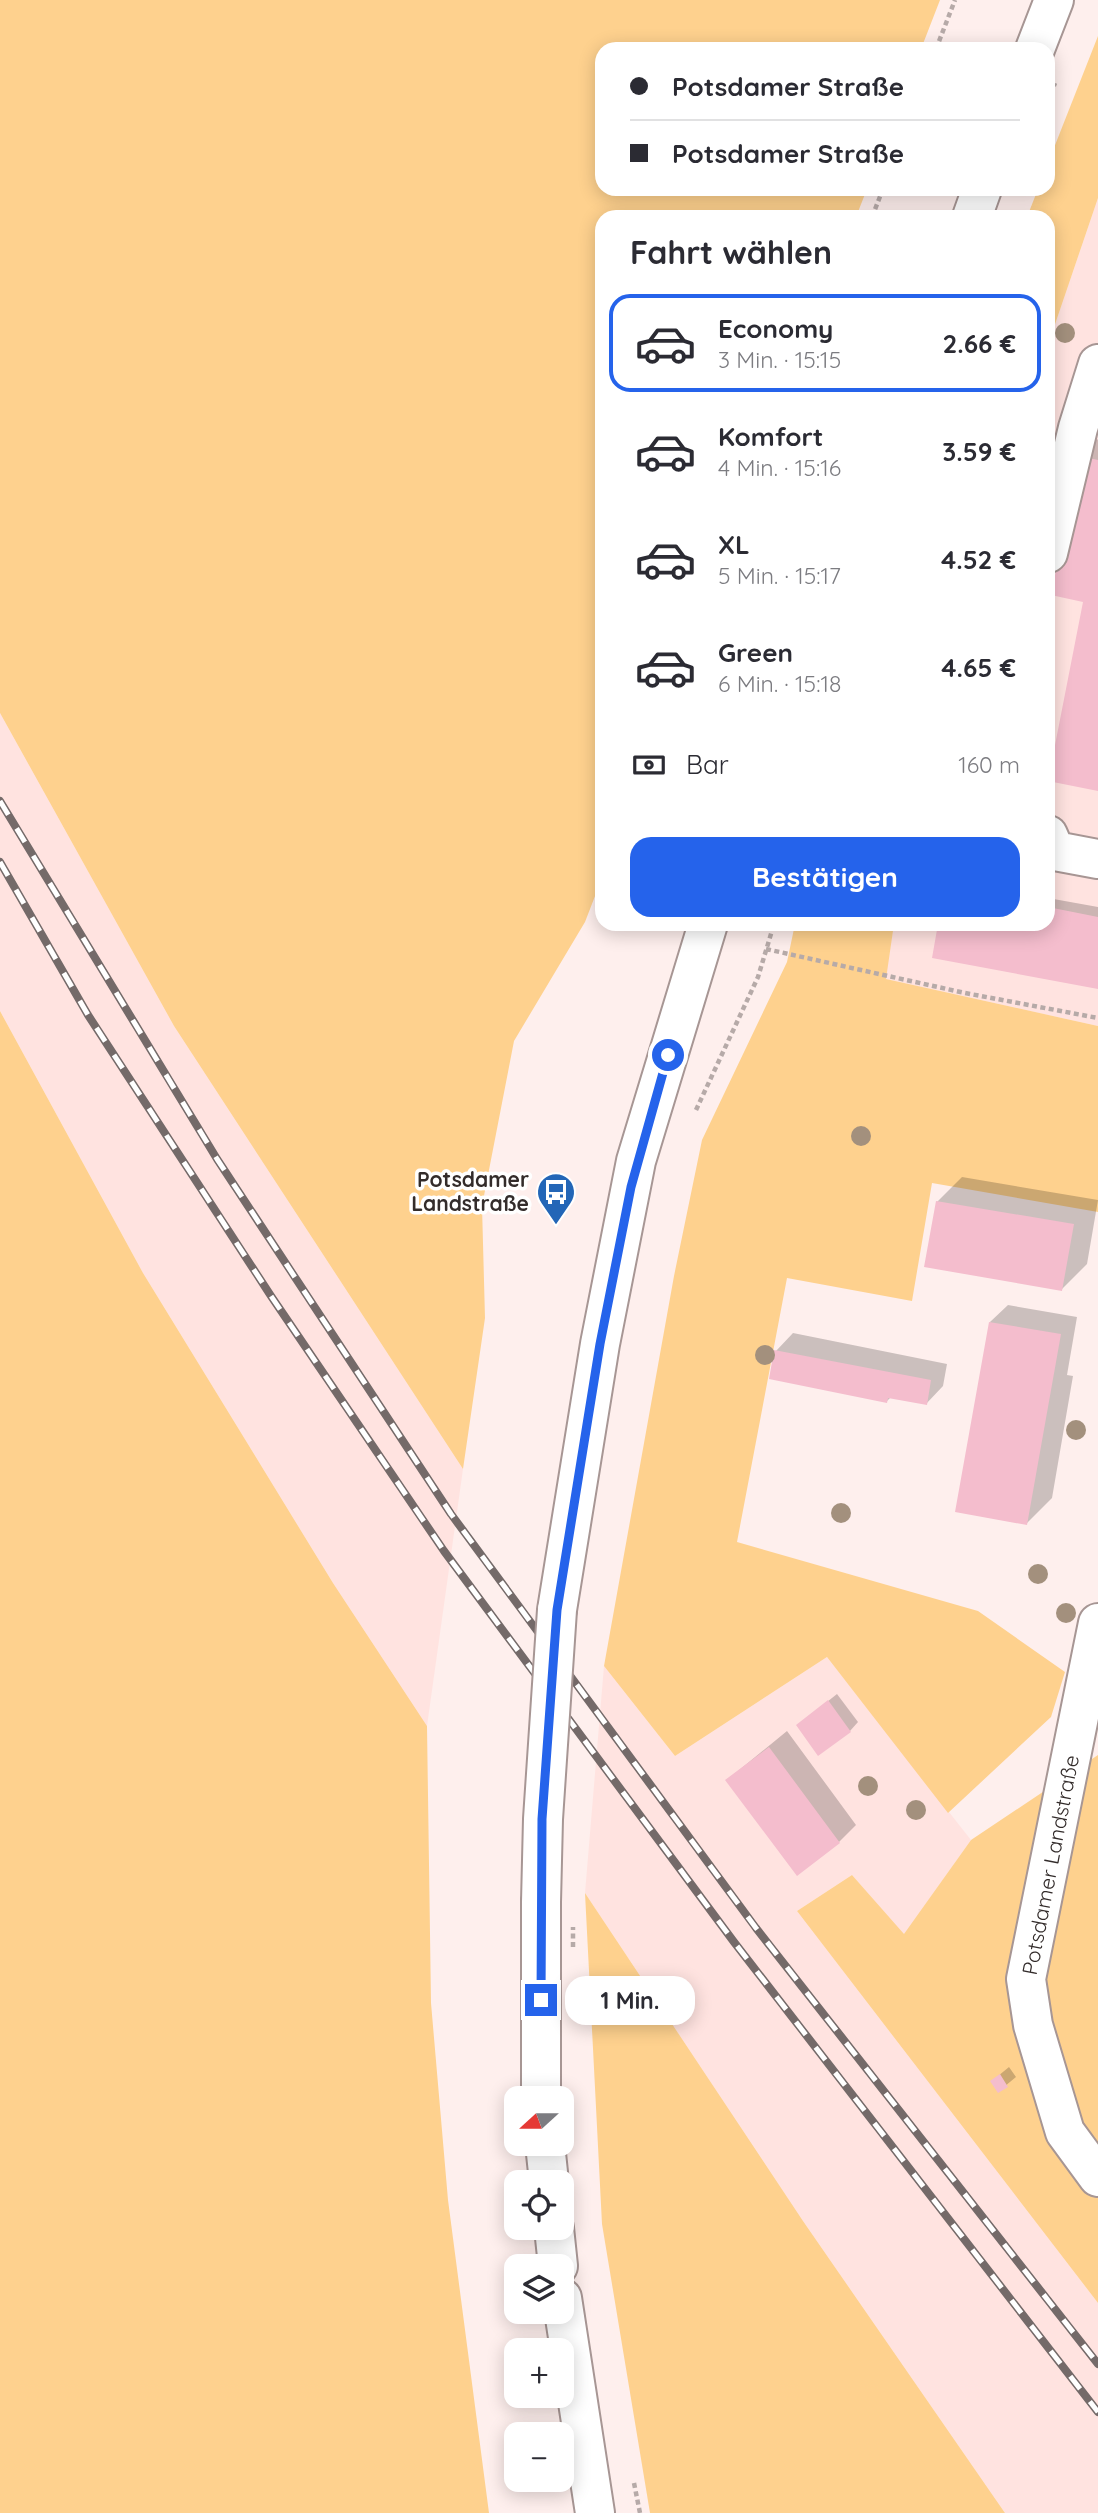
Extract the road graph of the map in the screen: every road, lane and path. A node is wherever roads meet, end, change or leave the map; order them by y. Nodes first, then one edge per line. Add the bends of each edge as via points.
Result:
1 (955, 0) edge
2 (1054, 0) edge
3 (939, 42) edge
4 (1038, 42) edge
5 (1098, 364) edge
6 (1055, 524) edge
7 (1055, 851) edge
8 (1098, 859) edge
9 (706, 931) edge
10 (772, 931) edge
11 (766, 949) junction
12 (1098, 1018) edge
13 (693, 1115) dead end
14 (1098, 1623) edge
15 (541, 2086) edge
16 (1098, 2177) edge
17 (566, 2324) edge
18 (595, 2513) edge

1 - 3 path
2 - 4 main road
5 - 6 main road
7 - 8 main road
9 - 15 main road, bridge via 636,1161 600,1344 557,1610 542,1819
10 - 11 path
11 - 12 path
11 - 13 path via 758,977
14 - 16 main road, Potsdamer Landstraße via 1026,1979 1033,2025 1065,2132
17 - 18 main road

